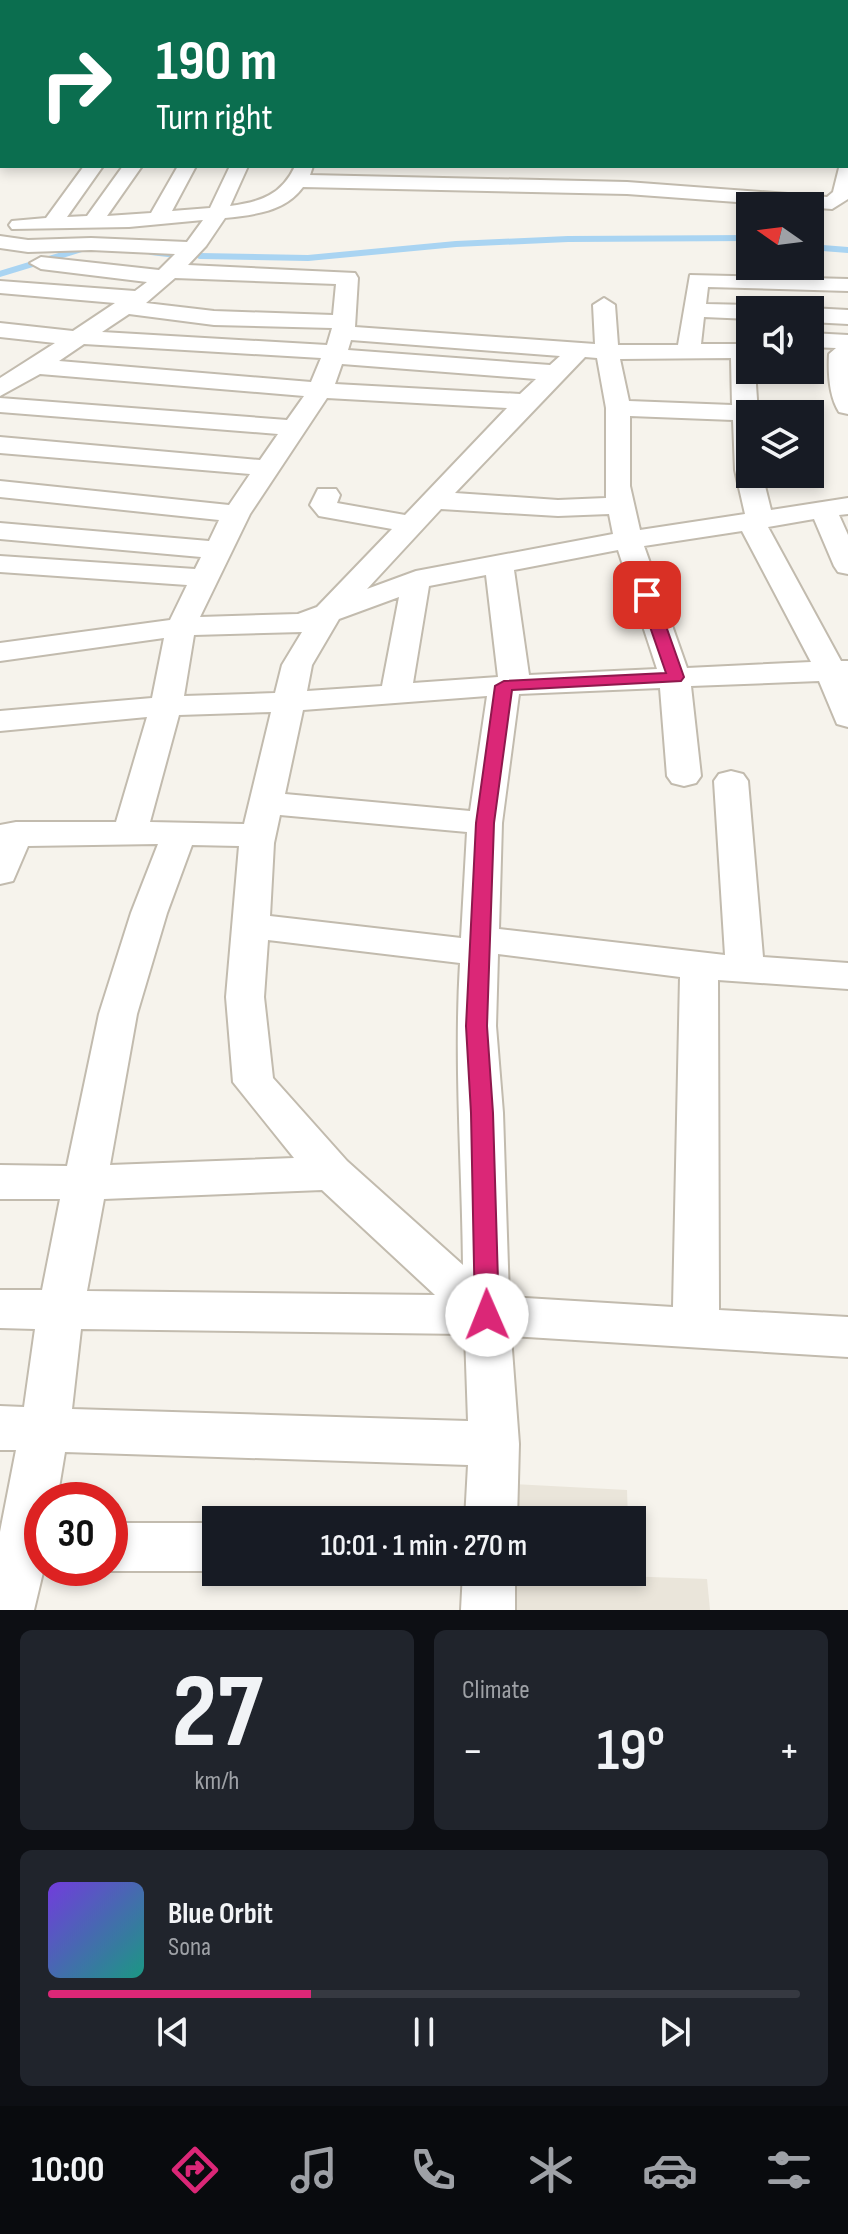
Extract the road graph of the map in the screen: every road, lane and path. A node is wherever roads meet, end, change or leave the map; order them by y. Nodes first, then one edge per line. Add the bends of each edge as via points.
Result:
1 (93, 168) edge
2 (132, 168) edge
3 (186, 168) edge
4 (238, 168) edge
5 (597, 168) edge
6 (847, 168) edge
7 (627, 170) dead end
8 (302, 174) edge
9 (443, 174) edge
10 (505, 174) edge
11 (845, 194) edge
12 (285, 198) junction
13 (432, 202) dead end
14 (218, 213) junction
15 (158, 218) junction
16 (93, 222) junction
17 (52, 224) junction
18 (19, 225) dead end
19 (0, 242) edge
20 (193, 249) junction
21 (0, 260) edge
22 (848, 285) edge
23 (0, 287) edge
24 (149, 289) junction
25 (207, 294) dead end
26 (320, 299) dead end
27 (604, 305) dead end
28 (694, 310) junction
29 (736, 312) edge
30 (824, 316) edge
31 (848, 317) edge
32 (0, 330) edge
33 (340, 333) junction
34 (77, 338) junction
35 (824, 344) edge
36 (594, 350) junction
37 (846, 350) edge
38 (736, 351) edge
39 (688, 352) junction
40 (824, 352) edge
41 (0, 357) edge
42 (37, 364) junction
43 (555, 373) junction
44 (1, 392) edge
45 (848, 407) edge
46 (618, 408) junction
47 (307, 410) junction
48 (516, 412) junction
49 (736, 413) edge
50 (0, 445) edge
51 (268, 468) junction
52 (750, 488) edge
53 (0, 489) edge
54 (327, 495) dead end
55 (621, 505) junction
56 (836, 508) edge
57 (423, 512) junction
58 (236, 514) junction
59 (755, 521) junction
60 (0, 531) edge
61 (628, 540) junction
62 (217, 550) junction
63 (0, 564) edge
64 (499, 564) junction
65 (848, 566) edge
66 (204, 578) junction
67 (416, 580) junction
68 (328, 613) junction
69 (181, 627) junction
70 (0, 652) edge
71 (839, 670) edge
72 (675, 677) junction
73 (510, 685) junction
74 (396, 694) junction
75 (289, 702) junction
76 (166, 706) junction
77 (848, 717) edge
78 (0, 721) edge
79 (684, 776) dead end
80 (731, 781) dead end
81 (263, 819) junction
82 (485, 823) junction
83 (130, 833) junction
84 (8, 834) edge
85 (179, 834) junction
86 (0, 873) edge
87 (253, 926) junction
88 (481, 947) junction
89 (699, 966) junction
90 (745, 969) junction
91 (848, 976) edge
92 (332, 1173) junction
93 (0, 1182) edge
94 (87, 1183) junction
95 (61, 1308) junction
96 (0, 1309) edge
97 (487, 1315) junction
98 (696, 1327) junction
99 (848, 1337) edge
100 (22, 1428) edge
101 (494, 1444) junction
102 (492, 1506) edge
103 (22, 1547) edge
104 (128, 1547) edge
105 (202, 1547) edge
106 (489, 1586) edge
107 (7, 1610) edge
108 (488, 1610) edge

1 - 17 street
2 - 16 street
3 - 15 street
4 - 14 street
5 - 7 street
6 - 11 street
8 - 9 street
8 - 12 street
9 - 10 street
10 - 11 street via 832,203
12 - 13 street
12 - 14 street
14 - 15 street
14 - 20 street
15 - 16 street
16 - 17 street
17 - 18 street
19 - 20 street
20 - 24 street
21 - 24 street via 37,262
22 - 28 street via 698,280
23 - 24 street
24 - 25 street
24 - 33 street via 214,318
24 - 33 street via 347,278
24 - 34 street
26 - 33 street
27 - 36 street
28 - 29 street
28 - 39 street
30 - 31 street
32 - 34 street
33 - 34 street via 172,345
33 - 36 street
33 - 43 street
33 - 47 street
34 - 42 street
35 - 37 street
36 - 39 street
36 - 43 street
36 - 46 street
37 - 40 street
37 - 45 street via 840,373
38 - 39 street
41 - 42 street
42 - 44 street
42 - 47 street
43 - 48 street
44 - 47 street
46 - 49 street
46 - 55 street
47 - 48 street
47 - 51 street
48 - 57 street
50 - 51 street
51 - 58 street
52 - 59 street
53 - 58 street
54 - 57 street via 323,505 329,510
55 - 57 street
55 - 61 street
56 - 59 street
56 - 65 street
57 - 68 street
58 - 62 street
59 - 61 street
59 - 71 street
60 - 62 street
61 - 64 street
61 - 72 street
62 - 66 street
63 - 66 street
64 - 67 street
64 - 73 street
66 - 69 street
67 - 68 street
67 - 74 street
68 - 69 street via 302,623
68 - 75 street via 297,665
69 - 70 street
69 - 76 street
71 - 72 street
71 - 77 street
72 - 73 street
72 - 79 street
73 - 74 street
73 - 82 street
74 - 75 street
75 - 76 street
75 - 81 street
76 - 78 street
76 - 83 street
80 - 90 street
81 - 82 street
81 - 85 street
81 - 87 street
82 - 88 street
83 - 84 street
83 - 85 street
84 - 86 street
85 - 94 street via 118,1014
87 - 88 street
87 - 92 street via 245,997 253,1082
88 - 89 street
88 - 97 street via 476,1026
89 - 90 street
89 - 98 street
90 - 91 street
92 - 94 street
92 - 97 street
93 - 94 street
94 - 95 street
95 - 96 street
95 - 97 street
95 - 100 street
97 - 98 street
97 - 101 street
98 - 99 street
100 - 101 street
100 - 103 street
101 - 102 street
103 - 107 street
104 - 105 street
106 - 108 street

